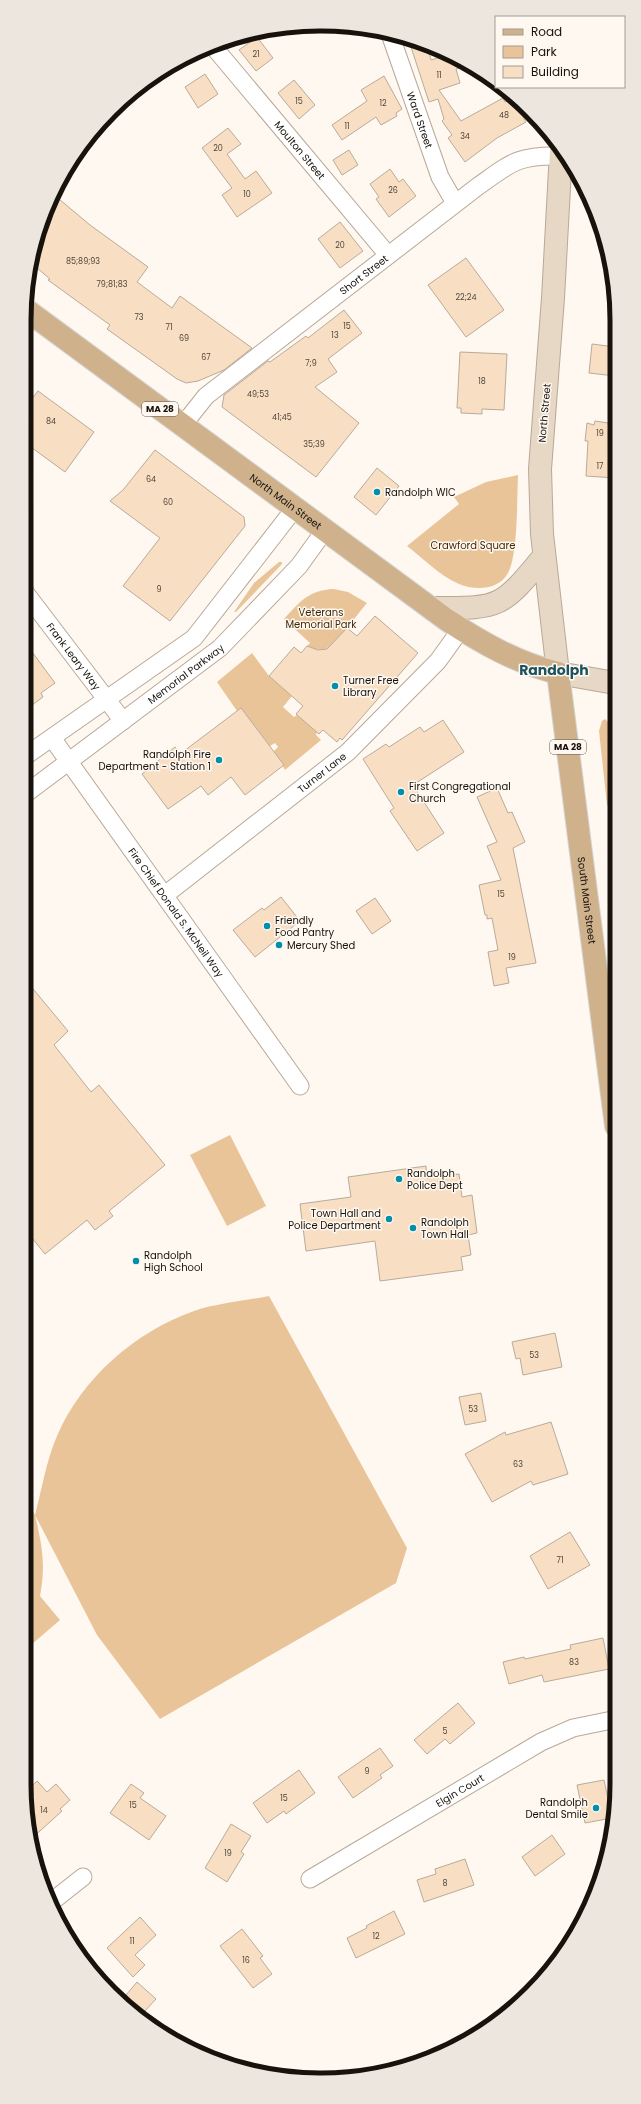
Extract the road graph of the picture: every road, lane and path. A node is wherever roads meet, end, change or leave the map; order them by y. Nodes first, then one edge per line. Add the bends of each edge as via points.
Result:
1 (392, 40) edge
2 (216, 50) edge
3 (557, 154) edge
4 (561, 160) edge
5 (455, 203) junction
6 (388, 255) junction
7 (31, 314) edge
8 (183, 425) junction
9 (295, 508) junction
10 (326, 530) junction
11 (544, 556) junction
12 (31, 599) edge
13 (431, 608) junction
14 (461, 629) junction
15 (558, 673) junction
16 (610, 682) edge
17 (106, 700) junction
18 (123, 721) junction
19 (52, 738) junction
20 (31, 752) edge
21 (69, 761) junction
22 (31, 790) edge
23 (165, 895) junction
24 (610, 1079) edge
25 (300, 1086) dead end
26 (610, 1720) edge
27 (83, 1876) dead end
28 (310, 1879) dead end
29 (55, 1899) edge

1 - 5 street, Ward Street via 440,177
2 - 6 street, Moulton Street
3 - 5 street, Short Street via 516,160
4 - 11 main road, North Street via 554,298 541,447 540,519
5 - 6 street, Short Street
6 - 8 street, Short Street via 206,396
7 - 8 main road, North Main Street / MA 28
8 - 9 main road, North Main Street / MA 28
9 - 10 main road, North Main Street / MA 28
9 - 17 street via 194,638
10 - 13 main road, North Main Street / MA 28
10 - 18 street, Memorial Parkway via 299,566 230,638
11 - 13 main road via 518,588 503,601 477,608
11 - 15 main road, North Street
12 - 17 street, Frank Leary Way
13 - 14 main road, North Main Street / MA 28
14 - 15 main road, North Main Street / MA 28 via 487,646 519,661
14 - 23 street, Turner Lane via 438,661 340,760
15 - 16 main road
15 - 24 main road, South Main Street / MA 28
17 - 18 street, Frank Leary Way
17 - 19 street
18 - 21 street, Memorial Parkway
19 - 20 street
19 - 21 street, Fire Chief Donald S. McNeil Way
21 - 22 street, Memorial Parkway
21 - 23 street, Fire Chief Donald S. McNeil Way
23 - 25 street, Fire Chief Donald S. McNeil Way
26 - 28 street, Elgin Court via 573,1728 541,1742
27 - 29 street

